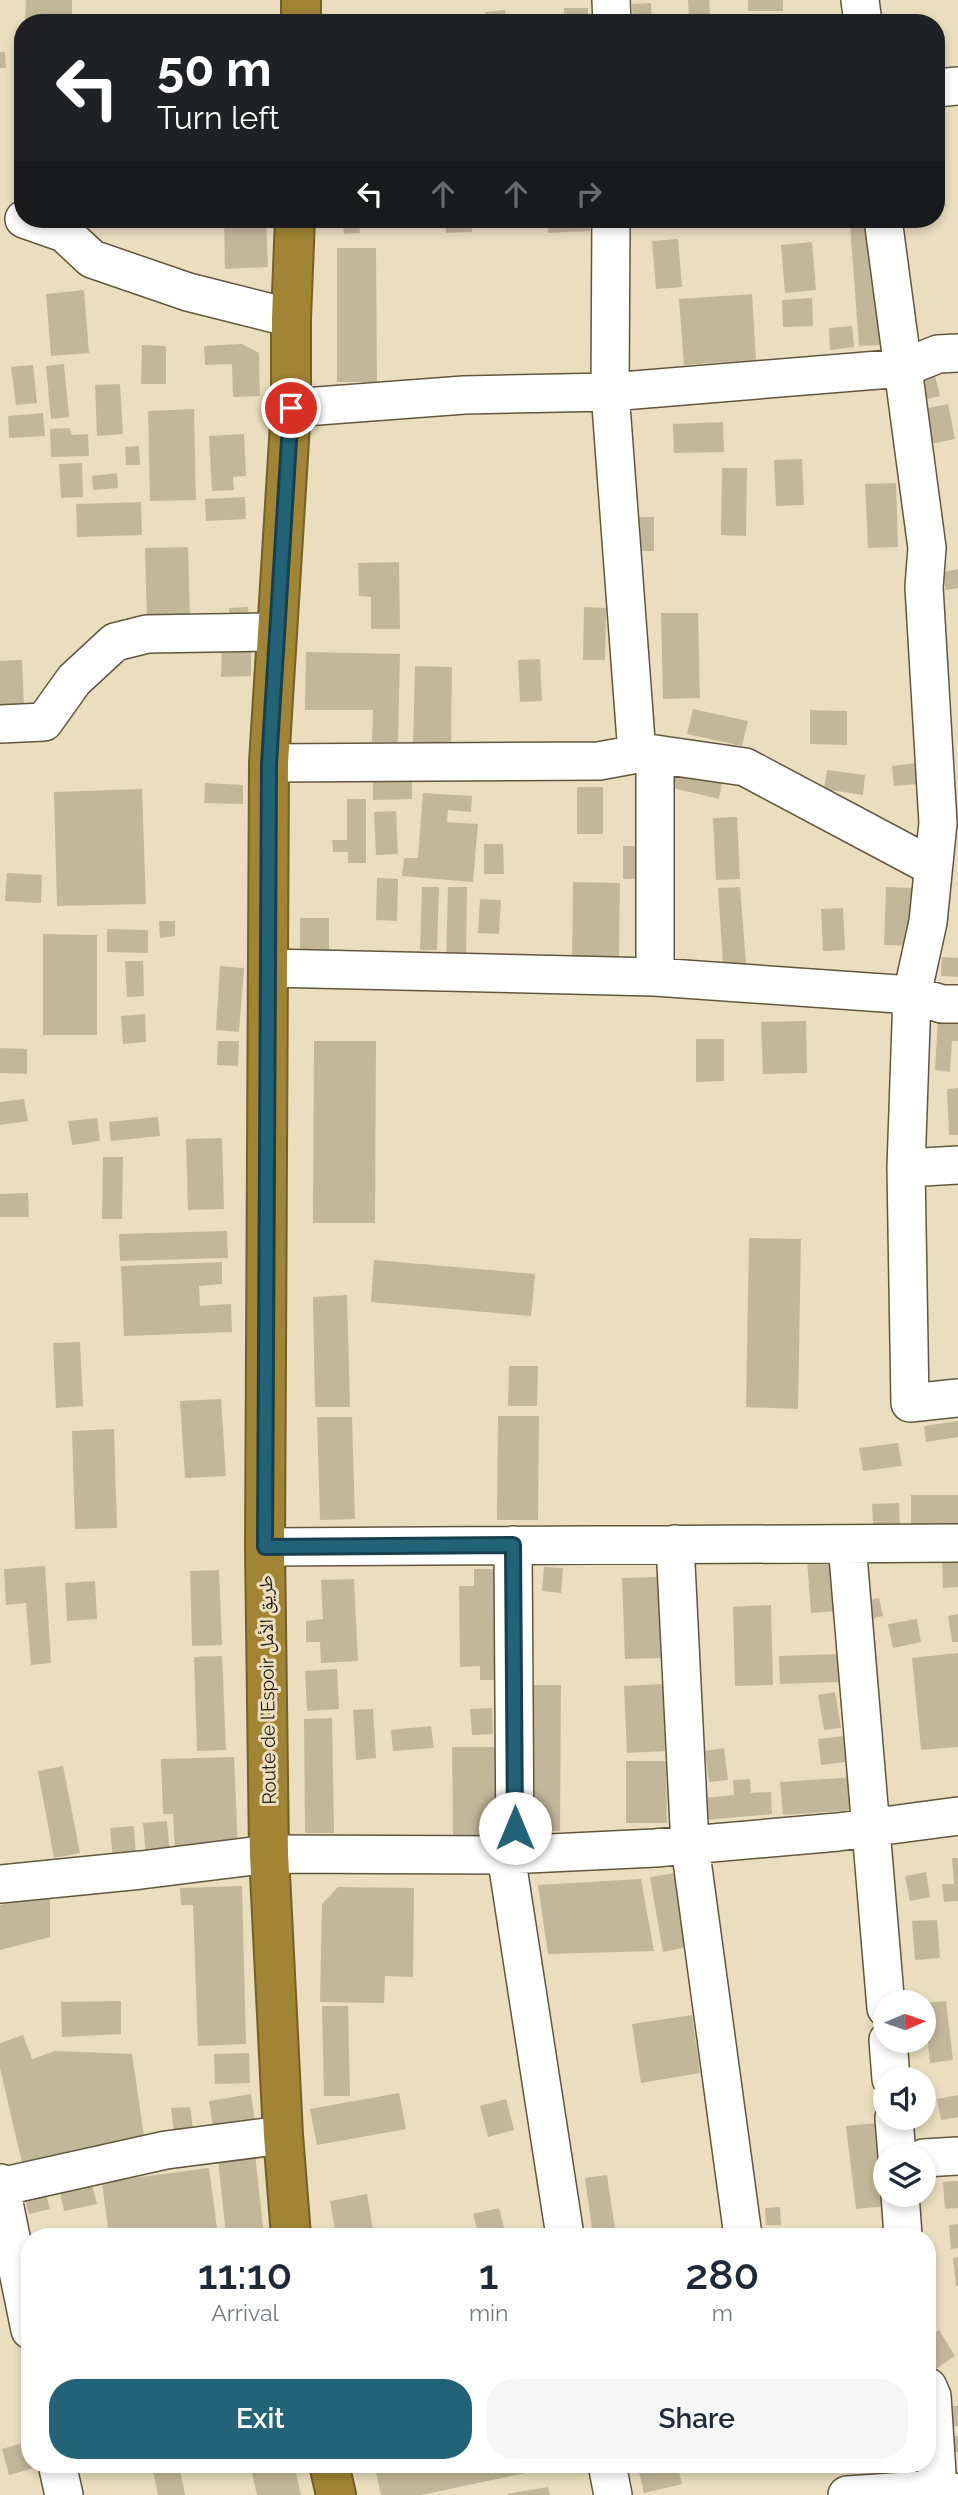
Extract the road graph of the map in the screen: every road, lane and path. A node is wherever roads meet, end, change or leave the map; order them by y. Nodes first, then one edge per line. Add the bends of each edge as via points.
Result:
1 (49, 228) edge
2 (295, 228) edge
3 (611, 228) edge
4 (884, 228) edge
5 (291, 318) junction
6 (958, 353) edge
7 (903, 368) junction
8 (610, 392) junction
9 (291, 408) junction
10 (943, 550) edge
11 (277, 632) junction
12 (0, 724) edge
13 (646, 754) junction
14 (269, 764) junction
15 (933, 867) junction
16 (269, 968) junction
17 (655, 977) junction
18 (912, 995) junction
19 (958, 1004) edge
20 (958, 1165) edge
21 (906, 1168) junction
22 (958, 1398) edge
23 (958, 1543) edge
24 (675, 1544) junction
25 (847, 1544) junction
26 (513, 1545) junction
27 (265, 1547) junction
28 (958, 1816) edge
29 (871, 1826) junction
30 (690, 1846) junction
31 (269, 1854) junction
32 (511, 1854) junction
33 (0, 1884) edge
34 (885, 1990) edge
35 (283, 2135) junction
36 (958, 2156) edge
37 (936, 2157) edge
38 (0, 2186) edge
39 (901, 2207) edge
40 (290, 2228) edge
41 (564, 2228) edge
42 (742, 2228) edge
43 (902, 2228) edge
44 (21, 2287) edge
45 (936, 2420) edge
46 (59, 2473) edge
47 (331, 2473) edge
48 (609, 2473) edge
49 (948, 2491) edge
50 (64, 2495) edge
51 (336, 2495) edge
52 (613, 2495) edge
53 (847, 2495) edge

1 - 5 street via 64,233 92,259 188,292
2 - 5 highway, Route de l’Espoir طريق الأمل
3 - 8 street
4 - 7 street
5 - 9 highway, Route de l’Espoir طريق الأمل
6 - 7 street via 937,354
7 - 8 street
7 - 10 street
8 - 9 street
8 - 13 street
9 - 11 highway, Route de l’Espoir طريق الأمل
10 - 15 street via 924,587 938,823
11 - 12 street via 146,634 115,642 74,680 44,722
11 - 14 highway, Route de l’Espoir طريق الأمل
13 - 14 street via 599,761
13 - 15 street via 746,767
13 - 17 street
14 - 16 highway, Route de l’Espoir طريق الأمل
15 - 18 street via 928,922
16 - 17 street
16 - 27 highway, Route de l’Espoir طريق الأمل
17 - 18 street
18 - 19 street
18 - 21 street
20 - 21 street
21 - 22 street via 910,1403
23 - 25 street
24 - 25 street
24 - 26 street
24 - 30 street
25 - 29 street
26 - 27 street
26 - 32 street
27 - 31 highway, Route de l’Espoir طريق الأمل
28 - 29 street
29 - 30 street
29 - 34 street
30 - 32 street
30 - 42 street
31 - 32 street
31 - 33 street
31 - 35 highway, Route de l’Espoir طريق الأمل
32 - 41 street
35 - 38 street via 166,2150
35 - 40 highway, Route de l’Espoir طريق الأمل
36 - 37 street
38 - 44 street
39 - 43 street
45 - 49 street
46 - 50 street
47 - 51 highway
48 - 52 street
49 - 53 street

